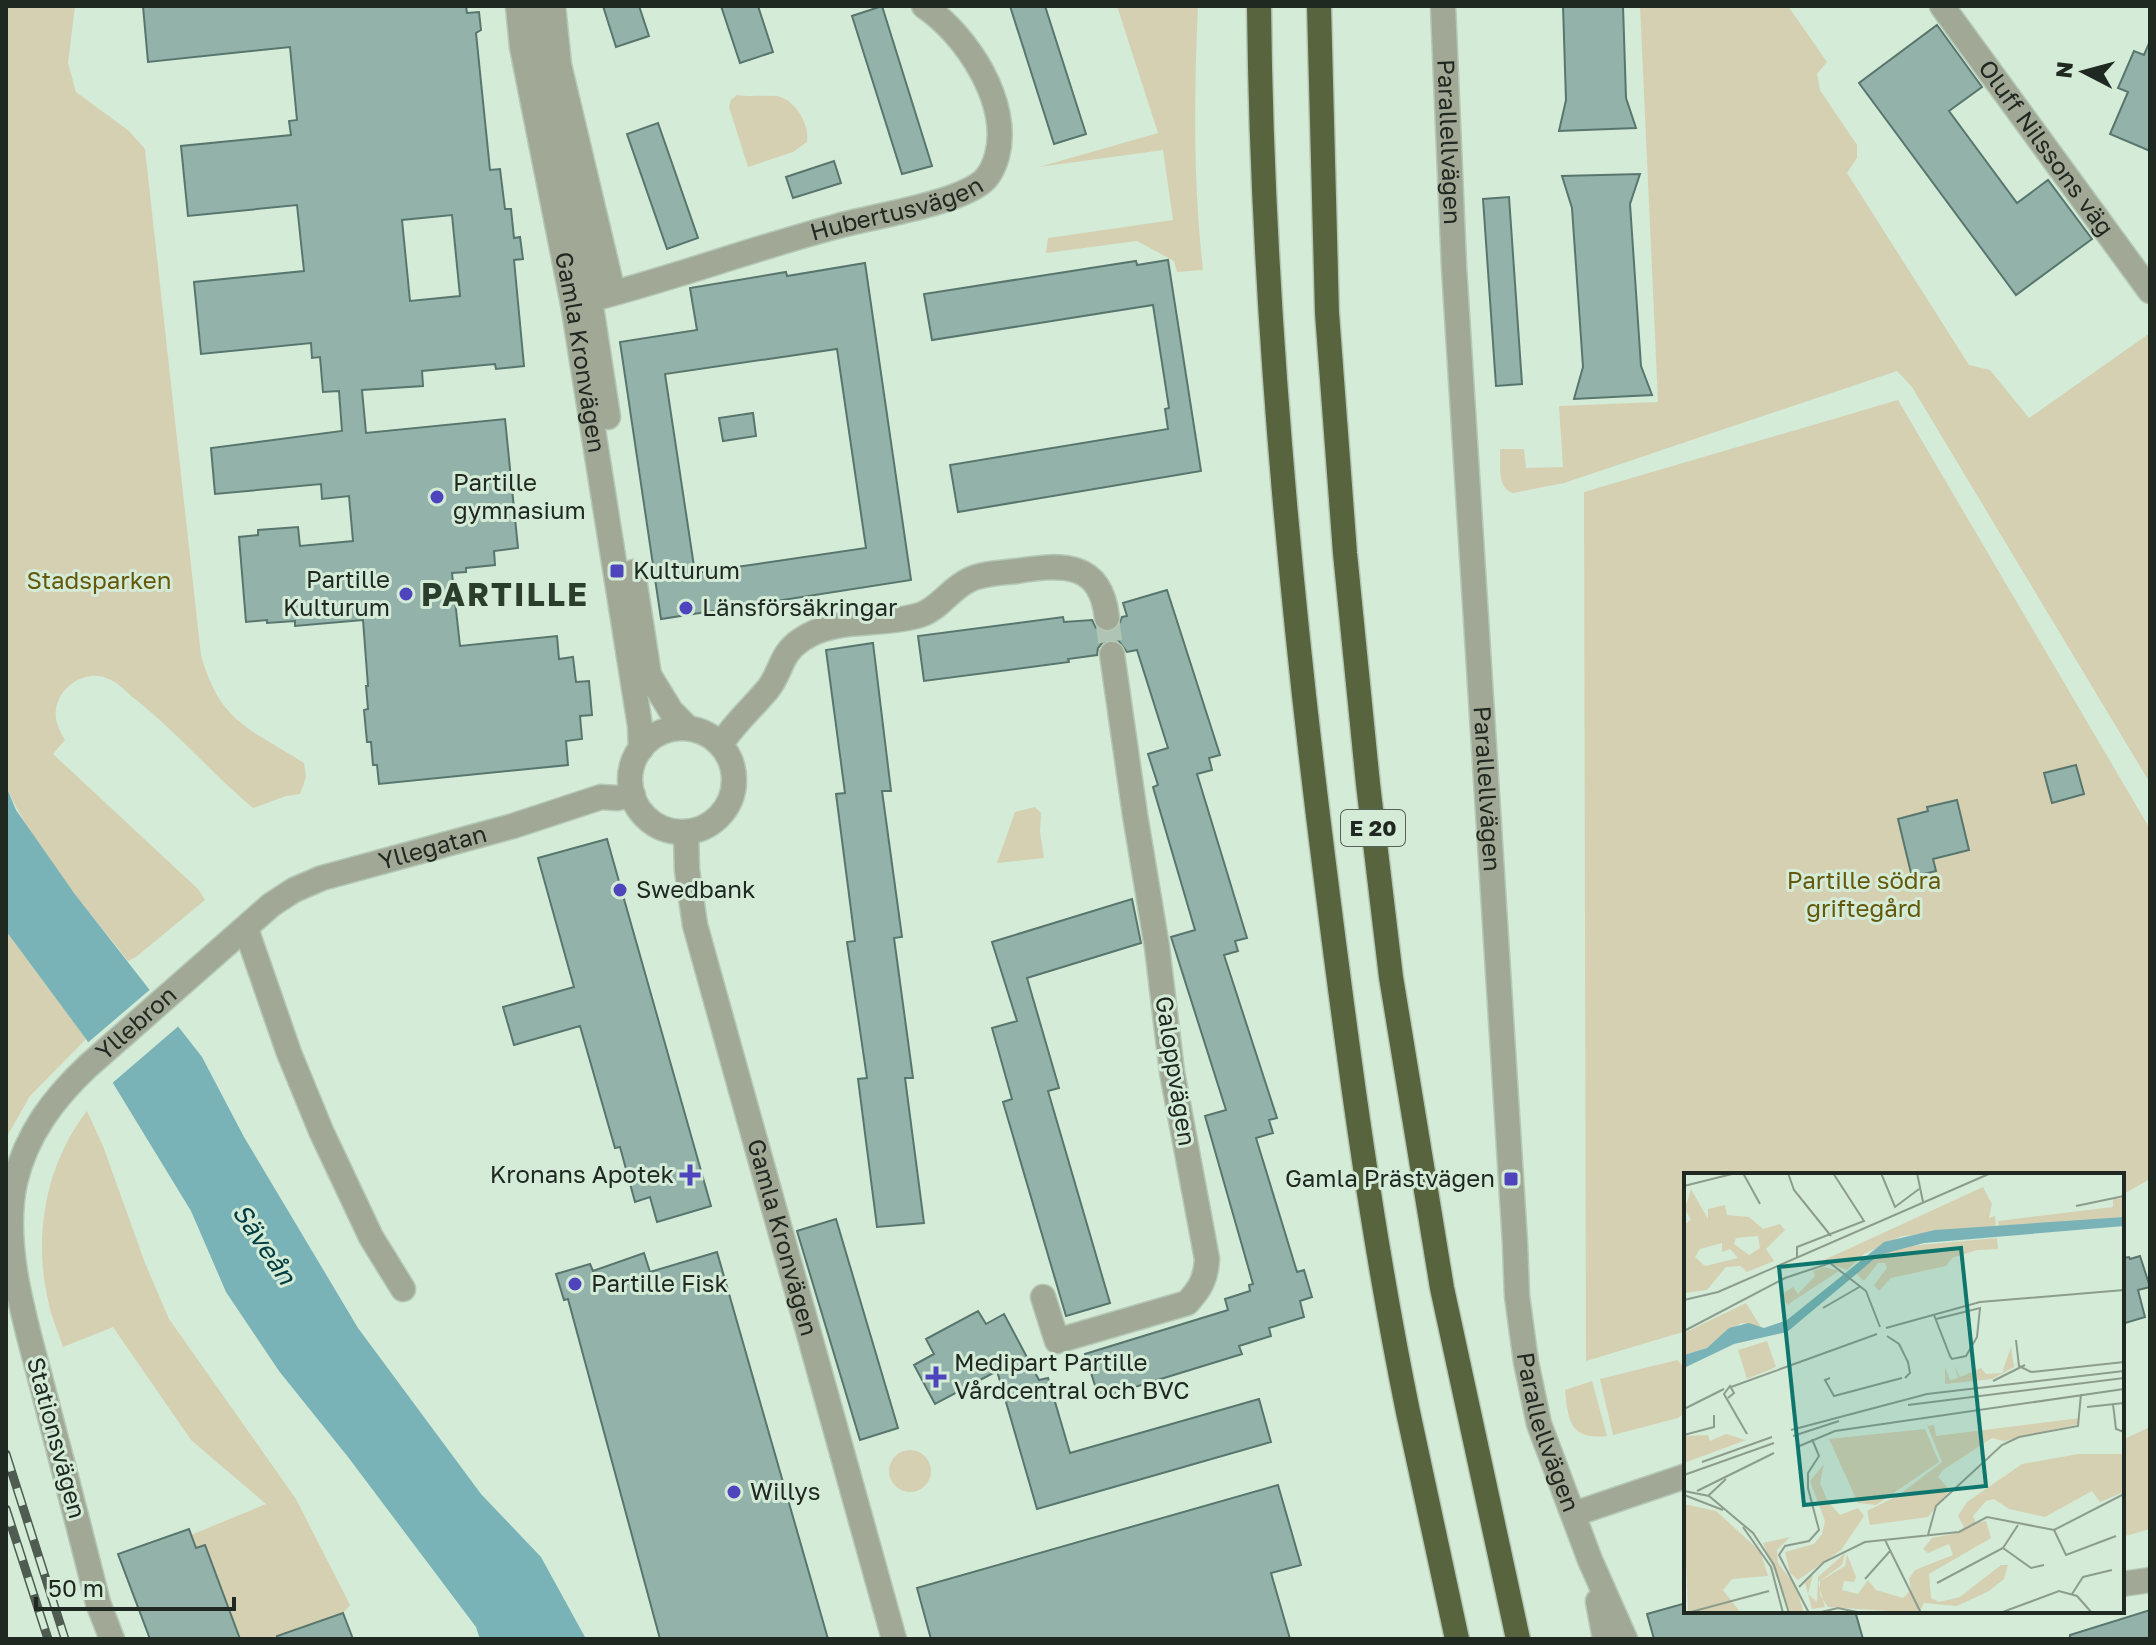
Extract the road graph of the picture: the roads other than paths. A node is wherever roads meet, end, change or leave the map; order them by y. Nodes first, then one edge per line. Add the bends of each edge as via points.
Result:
1 (518, 6) edge
2 (534, 6) edge
3 (553, 6) edge
4 (924, 6) edge
5 (1319, 6) edge
6 (1443, 6) edge
7 (1942, 6) edge
8 (1258, 14) edge
9 (2150, 291) edge
10 (592, 299) junction
11 (1107, 618) tunnel mouth
12 (1112, 654) tunnel mouth
13 (687, 727) junction
14 (721, 744) junction
15 (641, 749) junction
16 (633, 795) junction
17 (686, 832) junction
18 (246, 929) junction
19 (185, 981) joint
20 (88, 1066) joint
21 (403, 1289) dead end
22 (1043, 1297) dead end
23 (1684, 1477) edge
24 (1574, 1514) junction
25 (1590, 1560) junction
26 (2150, 1580) edge
27 (2124, 1584) edge
28 (112, 1639) edge
29 (894, 1639) edge
30 (1457, 1639) edge
31 (1518, 1639) edge
32 (1605, 1639) edge
33 (1625, 1639) edge

1 - 10 street, Gamla Kronvägen via 522,47
2 - 10 street, Gamla Kronvägen
3 - 10 street
4 - 10 street, Hubertusvägen via 971,53 988,86 1000,129 994,167 984,181 959,195
5 - 31 highway, E 20 via 1327,313 1346,568 1391,977 1442,1288
6 - 24 street, Parallellvägen via 1517,1296 1539,1424
7 - 9 street, Oluff Nilssons väg
8 - 30 highway, E 20 via 1278,444 1304,710 1372,1204
10 - 13 street, Gamla Kronvägen via 649,675
10 - 15 street, Gamla Kronvägen via 617,571
11 - 14 street via 1097,584 1073,568 971,579 917,616 850,624 800,640 785,652 770,687
12 - 22 street, Galoppvägen via 1206,1276 1187,1303 1057,1341
13 - 14 street
13 - 15 street via 662,732
14 - 17 street via 735,776 733,793 714,822
15 - 16 street via 631,771
16 - 17 street via 651,822
16 - 18 street, Yllegatan via 601,797 322,878 271,905
17 - 29 street, Gamla Kronvägen via 695,925
18 - 19 street, Yllegatan
18 - 21 street via 321,1131 371,1237
19 - 20 street, Yllebron
20 - 28 street, Stationsvägen via 34,1131 15,1185 11,1225 21,1307
23 - 24 street
24 - 25 street, Parallellvägen
25 - 32 street, Parallellvägen
25 - 33 street, Parallellvägen
26 - 27 street

